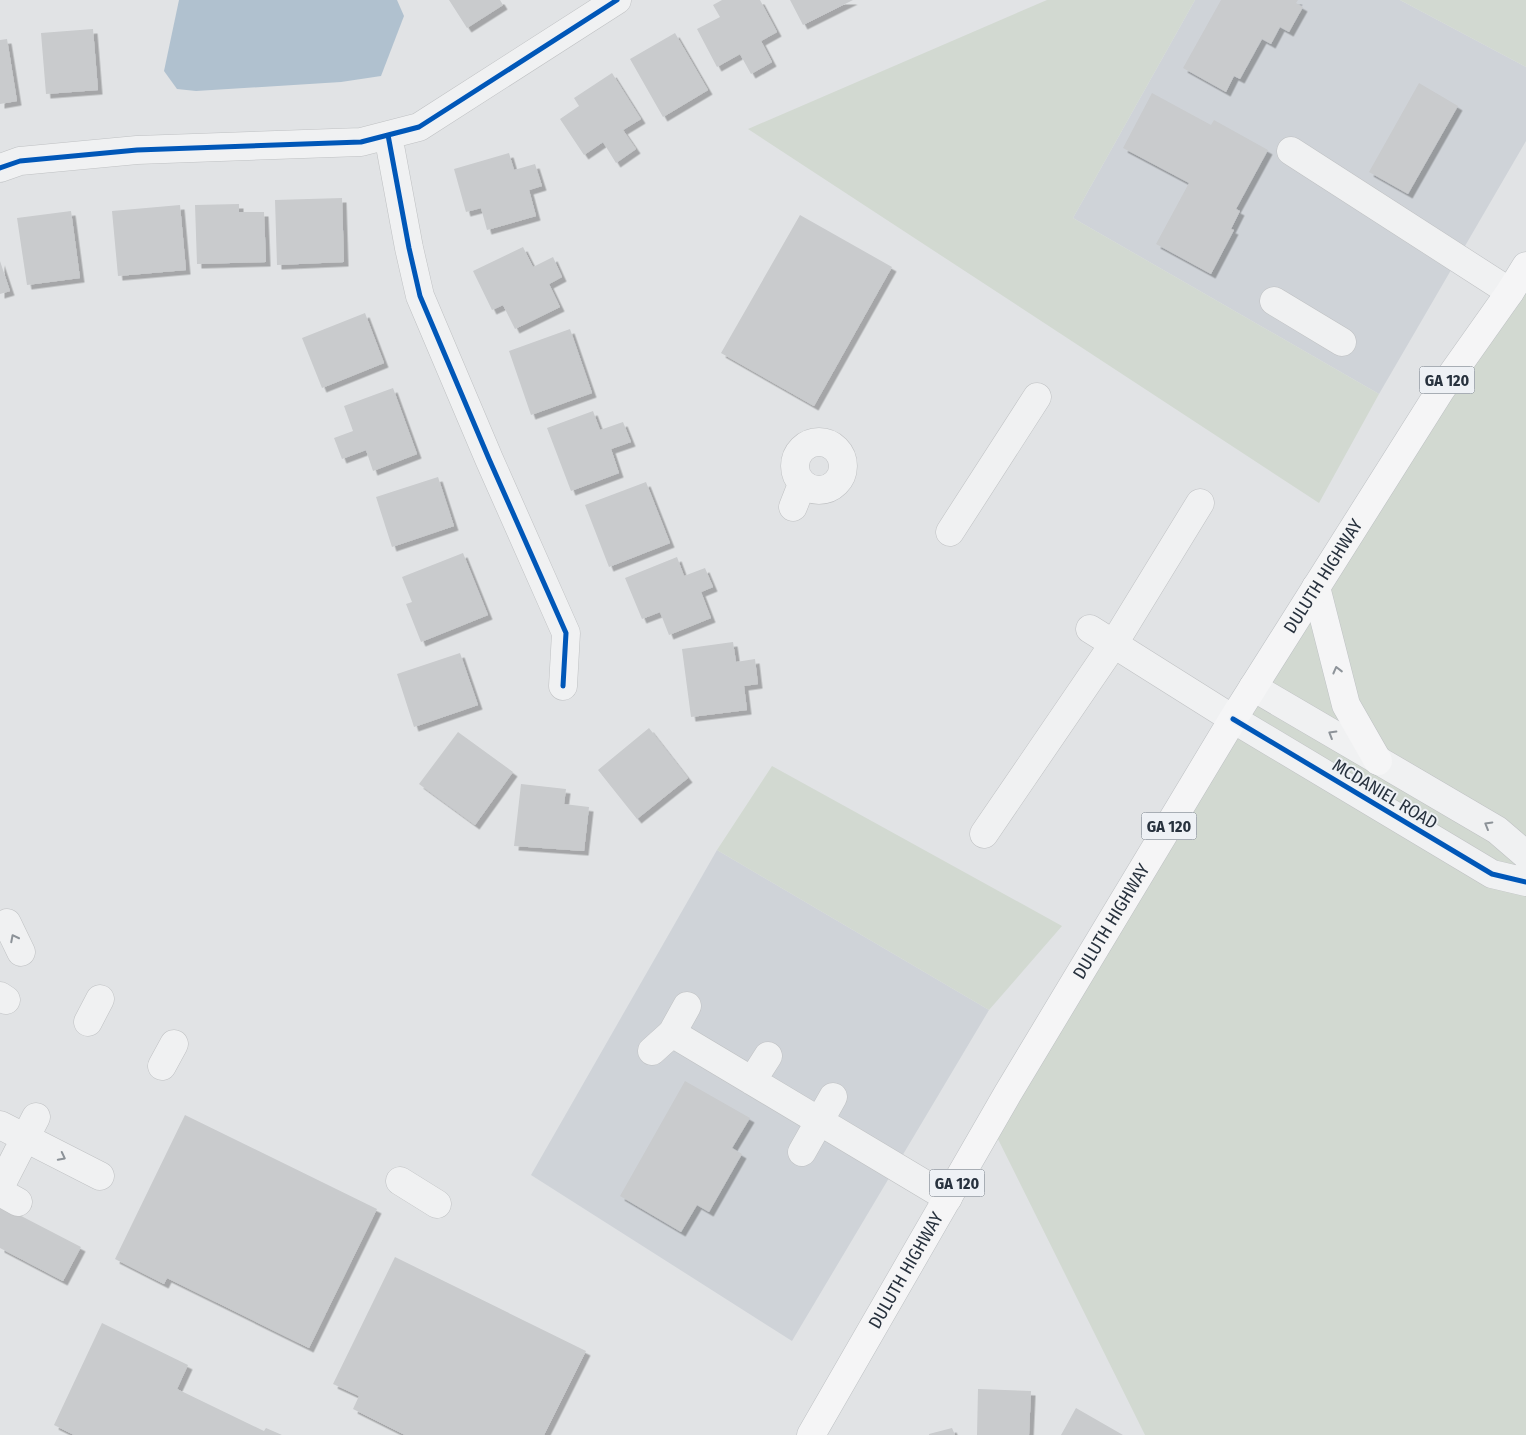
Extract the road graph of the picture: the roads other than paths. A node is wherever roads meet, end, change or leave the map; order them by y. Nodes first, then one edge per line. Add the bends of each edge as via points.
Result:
1 (616, 0) edge
2 (388, 135) junction
3 (1291, 151) dead end
4 (0, 168) edge
5 (1526, 266) edge
6 (1510, 292) junction
7 (1274, 301) dead end
8 (1342, 342) dead end
9 (1037, 397) dead end
10 (798, 496) joint
11 (1200, 503) dead end
12 (950, 532) dead end
13 (1316, 587) junction
14 (1090, 630) dead end
15 (1113, 645) junction
16 (563, 686) dead end
17 (1253, 687) junction
18 (1234, 720) junction
19 (1378, 761) junction
20 (984, 834) dead end
21 (1526, 855) edge
22 (1526, 882) edge
23 (7, 923) dead end
24 (21, 952) dead end
25 (687, 1006) dead end
26 (672, 1033) junction
27 (652, 1051) dead end
28 (768, 1056) dead end
29 (752, 1081) junction
30 (833, 1097) dead end
31 (820, 1122) junction
32 (0, 1125) edge
33 (31, 1128) junction
34 (802, 1152) dead end
35 (100, 1176) dead end
36 (400, 1182) dead end
37 (6, 1194) edge
38 (948, 1198) junction
39 (437, 1204) dead end
40 (811, 1435) edge

1 - 2 street via 419,127
2 - 4 street via 361,142 137,150 20,161
2 - 16 street via 420,296 566,633
3 - 6 street
5 - 6 main road, DULUTH HIGHWAY / GA 120
6 - 13 main road, DULUTH HIGHWAY / GA 120 via 1440,390
7 - 8 street
9 - 12 street
10 - 10 street via 794,467 801,449 818,441 836,448 848,466 836,483 829,488 810,489
11 - 15 street via 1150,562
13 - 17 main road, DULUTH HIGHWAY / GA 120
19 -> 13 main road via 1346,705
14 - 15 street, MCDANIEL ROAD
15 - 18 street, MCDANIEL ROAD
15 - 20 street via 1067,693
17 - 18 main road, DULUTH HIGHWAY / GA 120
19 -> 17 street, MCDANIEL ROAD
18 - 22 street, MCDANIEL ROAD via 1492,874
18 - 38 main road, DULUTH HIGHWAY / GA 120
21 -> 19 street, MCDANIEL ROAD via 1497,830
24 -> 23 street
25 - 26 street
26 - 27 street
26 - 29 street
28 - 29 street
29 - 31 street
30 - 31 street
31 - 34 street
31 - 38 street
32 - 33 street
33 -> 35 street
33 - 37 street
36 - 39 street
38 - 40 main road, DULUTH HIGHWAY / GA 120

